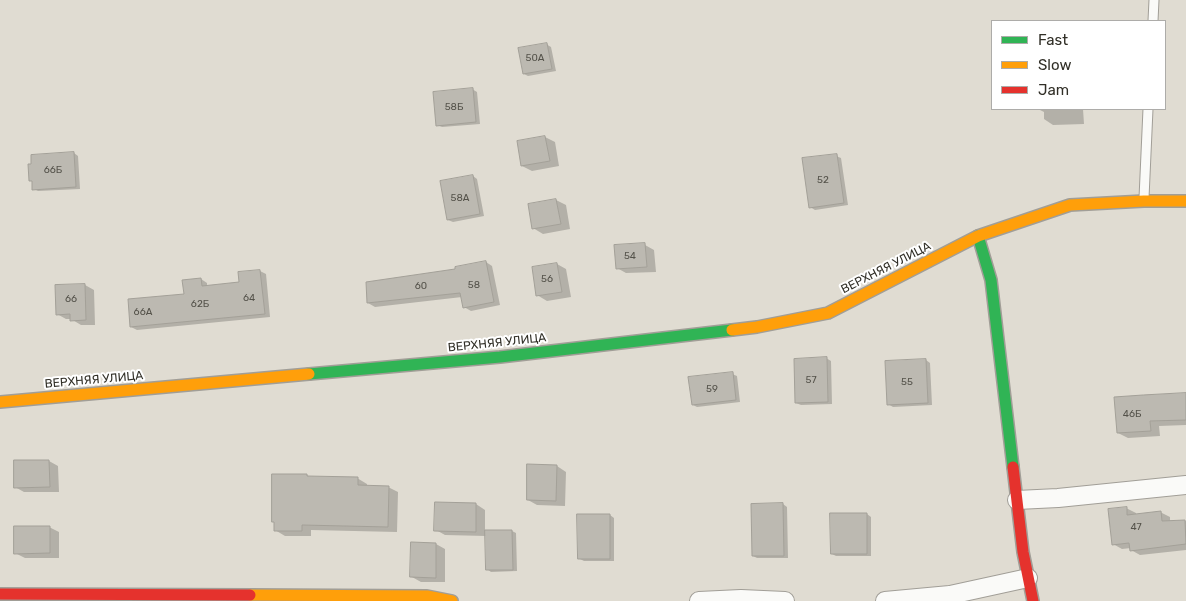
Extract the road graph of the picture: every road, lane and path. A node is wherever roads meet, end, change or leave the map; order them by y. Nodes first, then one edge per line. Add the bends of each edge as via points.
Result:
1 (1154, 0) edge
2 (1153, 20) edge
3 (1148, 110) edge
4 (1144, 201) junction
5 (1186, 201) edge
6 (978, 236) junction
7 (0, 402) edge
8 (1186, 485) edge
9 (1017, 500) junction
10 (1028, 578) junction
11 (0, 594) edge
12 (452, 601) edge
13 (699, 601) edge
14 (785, 601) edge
15 (885, 601) edge
16 (1033, 601) edge

1 - 2 lane
3 - 4 lane
4 - 5 street, ВЕРХНЯЯ УЛИЦА
4 - 6 street, ВЕРХНЯЯ УЛИЦА via 1070,205
6 - 7 street, ВЕРХНЯЯ УЛИЦА via 828,313 757,326 500,357
6 - 9 street via 990,280
8 - 9 street
9 - 10 street
10 - 15 street via 950,595
10 - 16 street
11 - 12 street via 428,596
13 - 14 street

